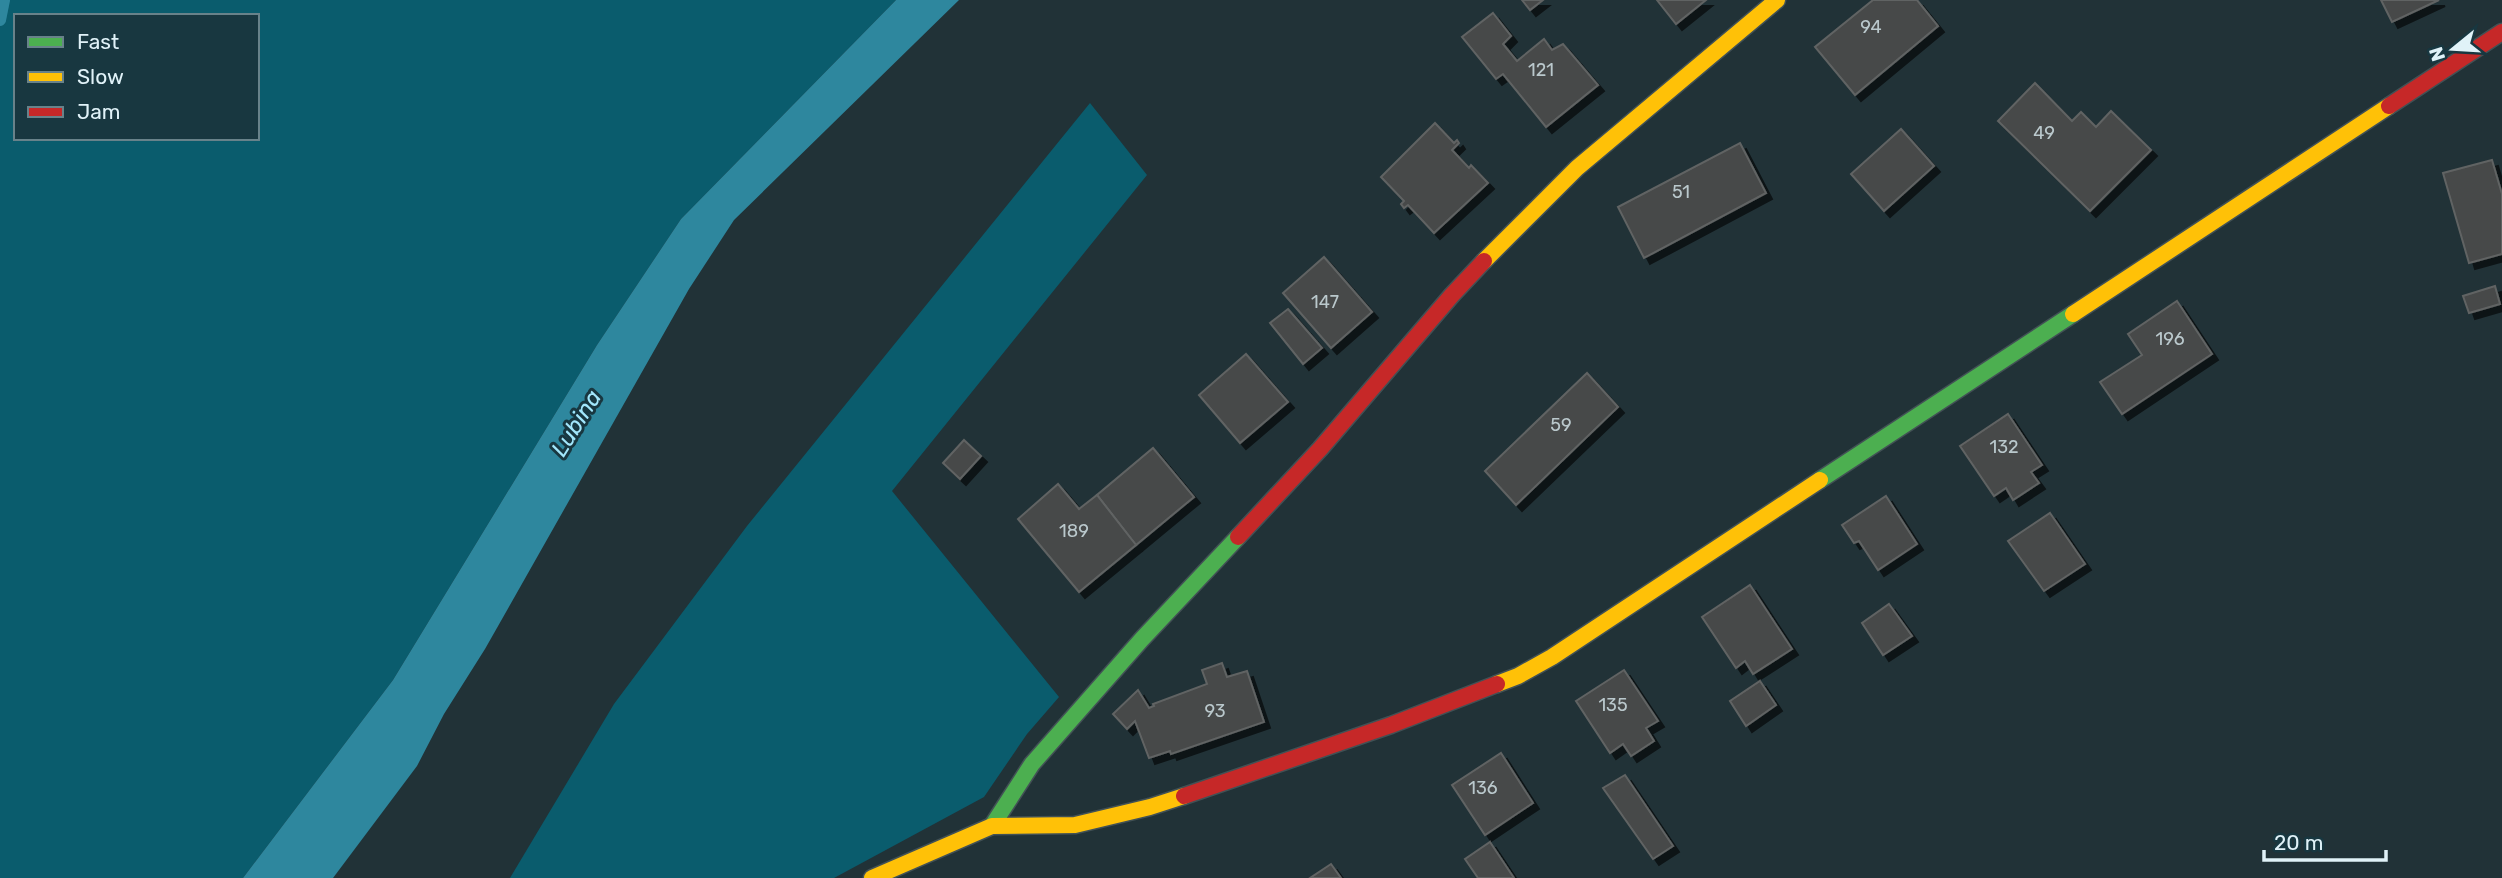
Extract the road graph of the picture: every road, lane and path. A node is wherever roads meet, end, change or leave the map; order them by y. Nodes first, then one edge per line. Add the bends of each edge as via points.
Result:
1 (1777, 0) edge
2 (2502, 32) edge
3 (992, 826) junction
4 (872, 878) edge

1 - 3 street via 1577,168 1490,254 1320,449 1041,754
2 - 3 street via 1518,676 1391,725 1150,807 1075,825
3 - 4 street

